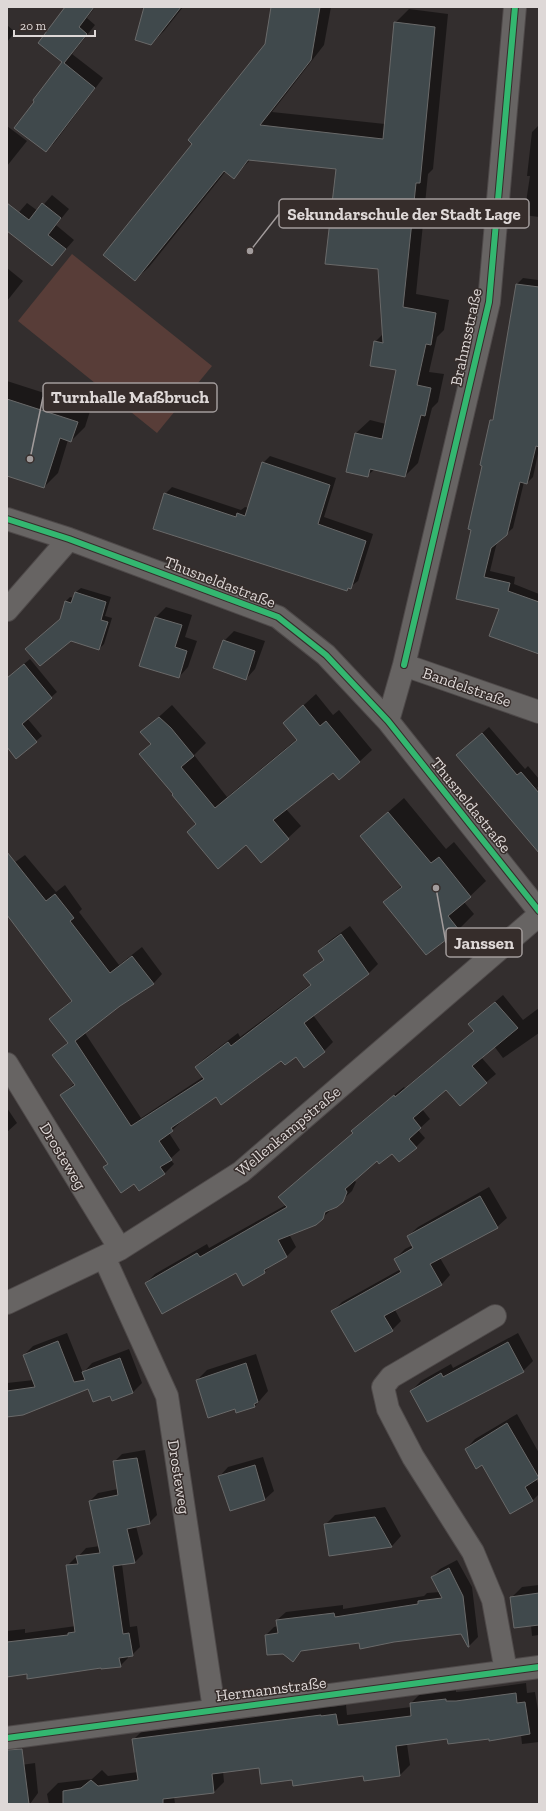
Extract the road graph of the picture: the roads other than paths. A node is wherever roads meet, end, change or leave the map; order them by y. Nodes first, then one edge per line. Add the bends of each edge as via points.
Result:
1 (515, 7) edge
2 (7, 519) edge
3 (68, 539) junction
4 (7, 610) edge
5 (404, 665) junction
6 (539, 712) edge
7 (388, 721) junction
8 (539, 911) edge
9 (539, 915) edge
10 (7, 1064) edge
11 (112, 1253) junction
12 (7, 1302) edge
13 (495, 1316) dead end
14 (539, 1667) edge
15 (506, 1671) junction
16 (214, 1709) junction
17 (7, 1738) edge

1 - 5 street, Brahmsstraße via 489,302
2 - 3 street, Thusneldastraße
3 - 4 street
3 - 7 street, Thusneldastraße via 278,617 326,655
5 - 6 street, Bandelstraße
5 - 7 street, Bandelstraße
7 - 8 street, Thusneldastraße
9 - 11 street, Wellenkampstraße via 241,1172
10 - 11 street, Drosteweg
11 - 12 street, Wellenkampstraße
11 - 16 street, Drosteweg via 167,1396
13 - 15 street via 402,1370 391,1377 383,1387 388,1408 413,1457 473,1552 492,1600
14 - 15 street, Hermannstraße
15 - 16 street, Hermannstraße
16 - 17 street, Hermannstraße

